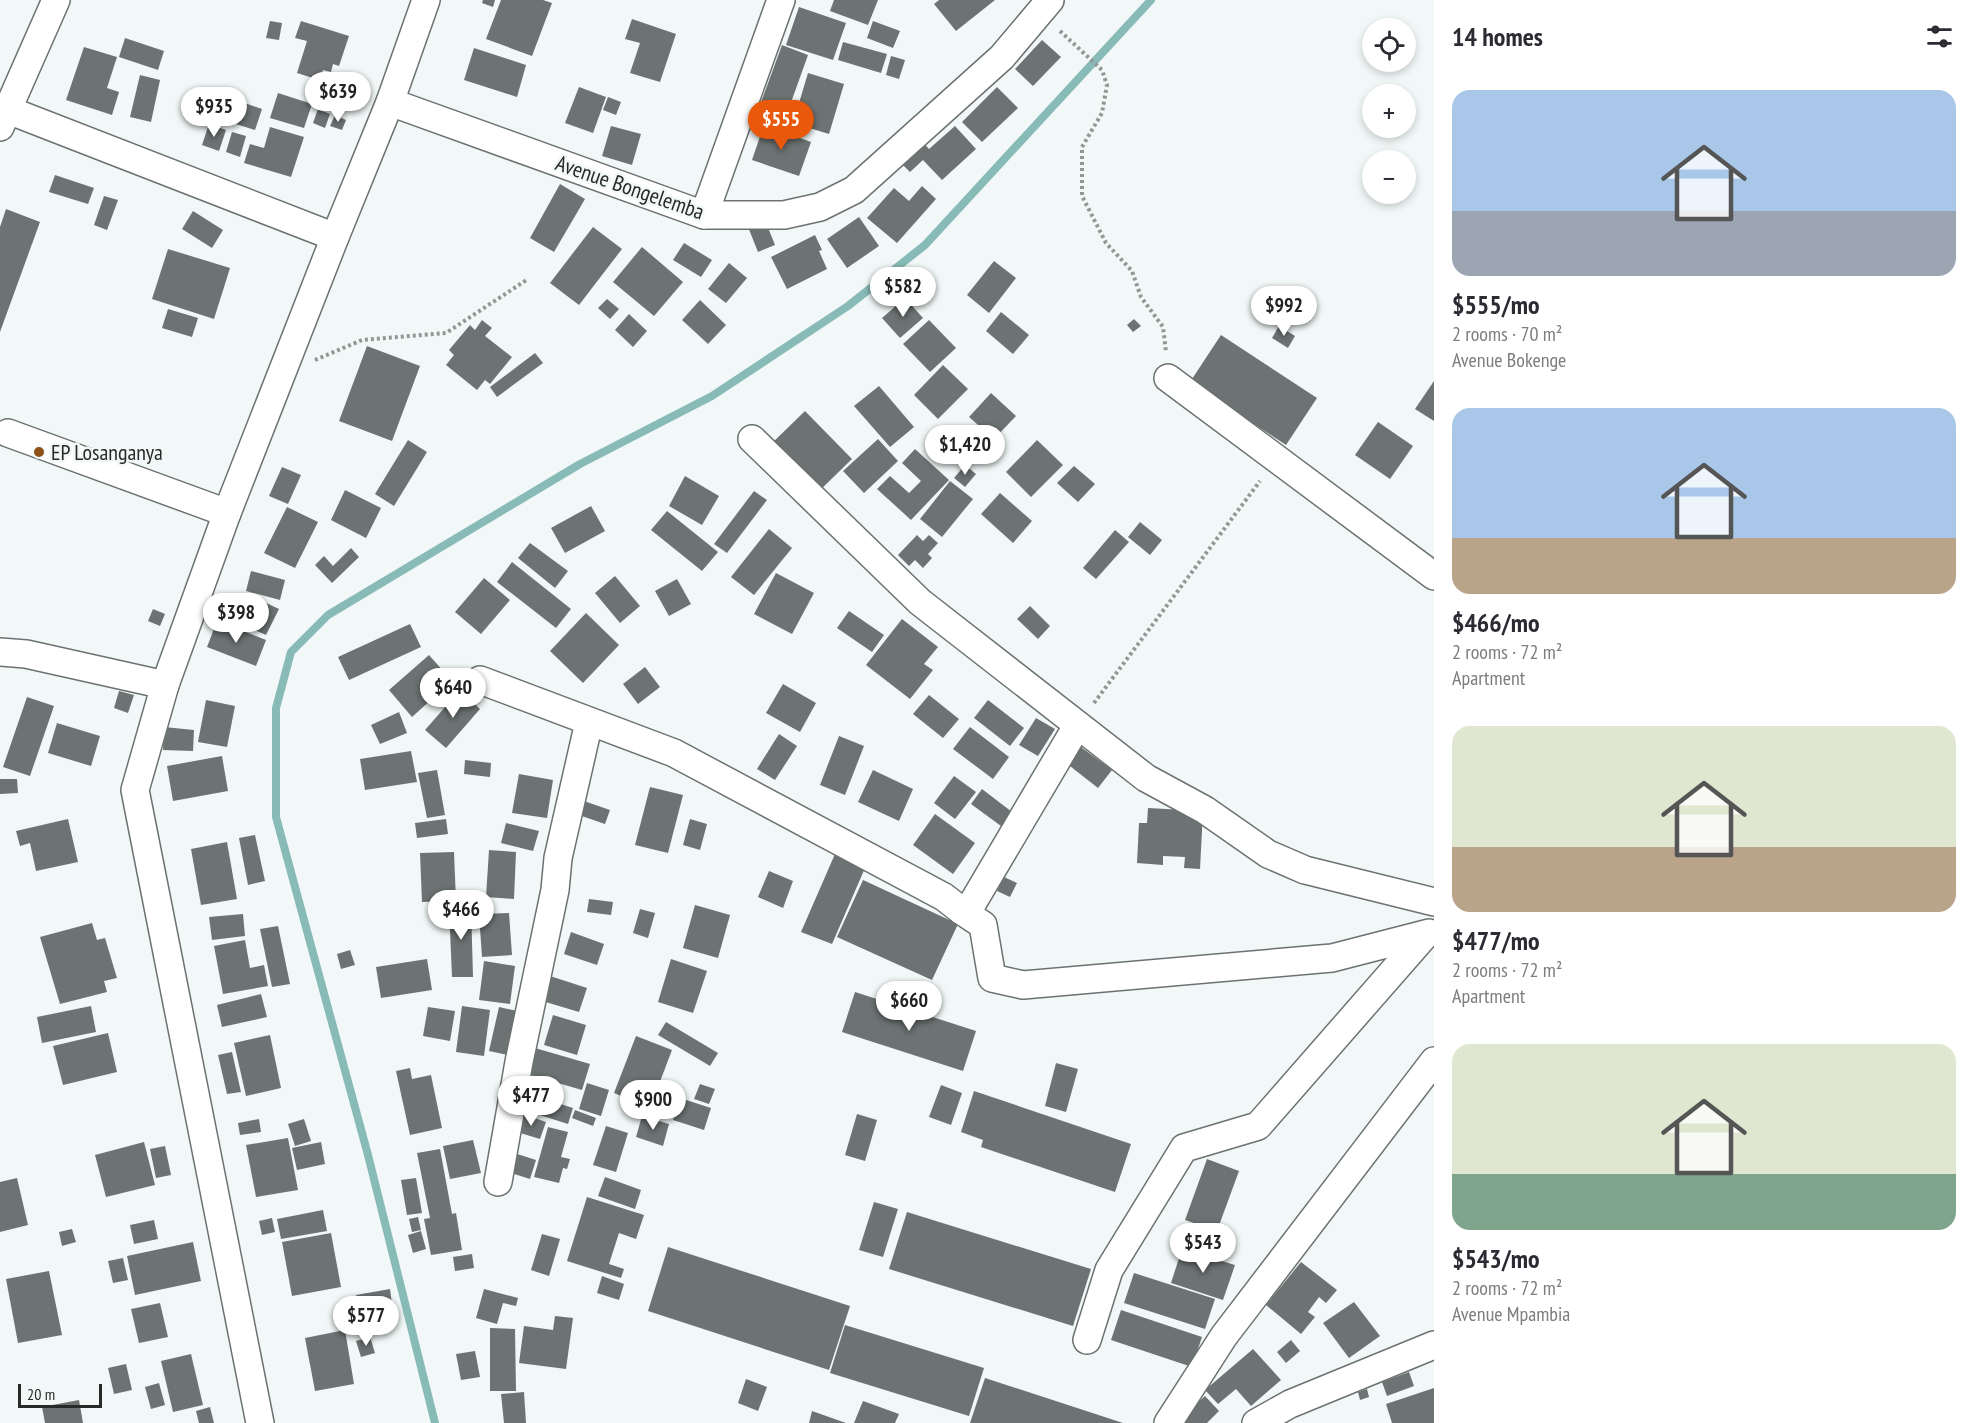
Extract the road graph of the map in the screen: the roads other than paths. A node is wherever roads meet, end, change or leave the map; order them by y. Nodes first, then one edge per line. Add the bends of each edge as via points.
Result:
1 (56, 0) edge
2 (426, 0) edge
3 (781, 0) edge
4 (1045, 6) edge
5 (390, 102) junction
6 (4, 118) edge
7 (704, 215) junction
8 (334, 237) junction
9 (1168, 378) road end
10 (8, 433) dead end
11 (752, 439) dead end
12 (227, 513) junction
13 (1434, 576) edge
14 (0, 652) edge
15 (480, 680) dead end
16 (165, 685) junction
17 (589, 722) junction
18 (1077, 726) junction
19 (1434, 902) edge
20 (962, 911) junction
21 (1430, 933) edge
22 (1434, 1061) edge
23 (498, 1182) dead end
24 (1087, 1340) dead end
25 (1434, 1345) edge
26 (260, 1423) edge
27 (1168, 1423) edge
28 (1256, 1423) edge

1 - 6 street
2 - 5 street
3 - 7 street
4 - 7 street, Avenue Bongelemba via 1002,57 854,190 820,207 784,214
5 - 7 street, Avenue Bongelemba
5 - 8 street
6 - 8 street
8 - 12 street
9 - 13 street
10 - 12 street
11 - 18 street via 920,602
12 - 16 street
14 - 16 street via 26,654
15 - 17 street
16 - 26 street via 135,790
17 - 20 street via 674,753 944,897
17 - 23 street via 558,858
18 - 19 street via 1146,778 1212,814 1268,854 1305,870
18 - 20 street via 969,909
20 - 21 street via 983,925 992,978 1023,986 1332,958
21 - 24 street via 1258,1126 1184,1148 1109,1270
22 - 27 street via 1224,1336
25 - 28 street via 1290,1404

